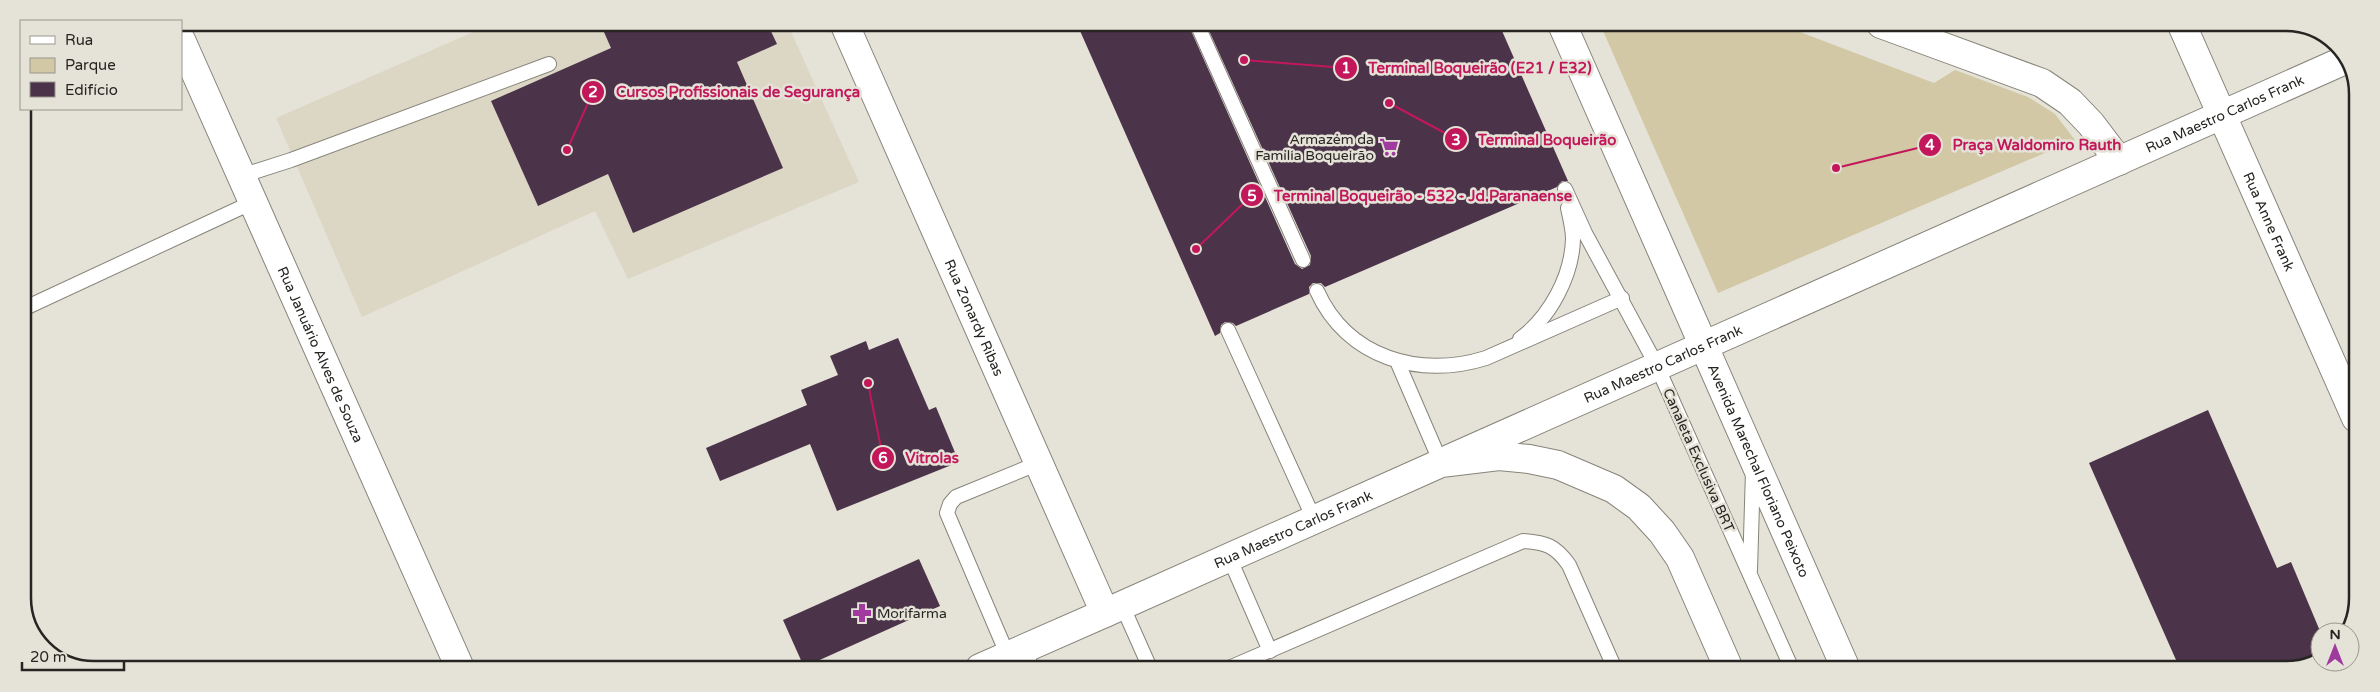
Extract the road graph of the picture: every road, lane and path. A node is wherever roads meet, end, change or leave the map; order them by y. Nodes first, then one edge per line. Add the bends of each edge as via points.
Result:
1 (848, 31) edge
2 (1200, 31) edge
3 (1565, 31) edge
4 (1900, 31) edge
5 (2185, 31) edge
6 (182, 42) edge
7 (2340, 62) edge
8 (549, 64) dead end
9 (2222, 114) junction
10 (2118, 161) junction
11 (241, 176) junction
12 (253, 202) junction
13 (1303, 260) dead end
14 (1317, 291) dead end
15 (1622, 298) junction
16 (31, 305) edge
17 (1228, 330) dead end
18 (1704, 346) junction
19 (1508, 349) junction
20 (1397, 361) junction
21 (1657, 366) junction
22 (2349, 402) edge
23 (1753, 458) junction
24 (1038, 463) junction
25 (1441, 463) junction
26 (1314, 519) junction
27 (1229, 557) junction
28 (1750, 573) junction
29 (1113, 609) junction
30 (1270, 650) junction
31 (1021, 658) edge
32 (457, 661) edge
33 (1009, 661) edge
34 (1146, 661) edge
35 (1245, 661) edge
36 (1611, 661) edge
37 (1725, 661) edge
38 (1788, 661) edge
39 (1842, 661) edge

1 - 24 main road, Rua Zonardy Ribas
2 - 13 lane
3 - 18 main road, Avenida Marechal Floriano Peixoto
4 - 10 main road via 2042,83 2070,102
5 - 9 main road, Rua Anne Frank
6 - 11 main road, Rua Januário Alves de Souza
7 - 9 main road, Rua Maestro Carlos Frank
8 - 11 lane
9 - 10 main road, Rua Maestro Carlos Frank
9 - 22 main road, Rua Anne Frank
10 - 18 main road, Rua Maestro Carlos Frank
11 - 12 main road, Rua Januário Alves de Souza
12 - 16 lane
12 - 32 main road, Rua Januário Alves de Souza
14 - 20 lane via 1335,320 1352,337
15 - 19 lane
15 - 19 lane, Canaleta Exclusiva BRT via 1585,233 1565,188 1573,238 1566,277 1544,316
15 - 21 lane, Canaleta Exclusiva BRT
17 - 26 lane
18 - 21 main road, Rua Maestro Carlos Frank
18 - 23 main road, Avenida Marechal Floriano Peixoto
19 - 20 lane via 1464,365 1419,366
20 - 25 lane
21 - 25 main road, Rua Maestro Carlos Frank
21 - 28 lane, Canaleta Exclusiva BRT
23 - 28 lane, Canaleta Exclusiva BRT
23 - 39 main road, Avenida Marechal Floriano Peixoto
24 - 29 main road, Rua Zonardy Ribas
24 - 31 lane via 956,497 947,513
25 - 26 main road, Rua Maestro Carlos Frank
25 - 37 main road via 1499,456 1529,459 1558,465 1614,489 1639,508 1662,532 1680,558
26 - 27 main road, Rua Maestro Carlos Frank
27 - 29 main road, Rua Maestro Carlos Frank
27 - 30 lane
28 - 38 lane, Canaleta Exclusiva BRT
29 - 31 main road, Rua Maestro Carlos Frank
29 - 34 lane
30 - 35 lane
30 - 36 lane via 1523,541 1544,543 1561,553
31 - 33 main road, Rua Maestro Carlos Frank

